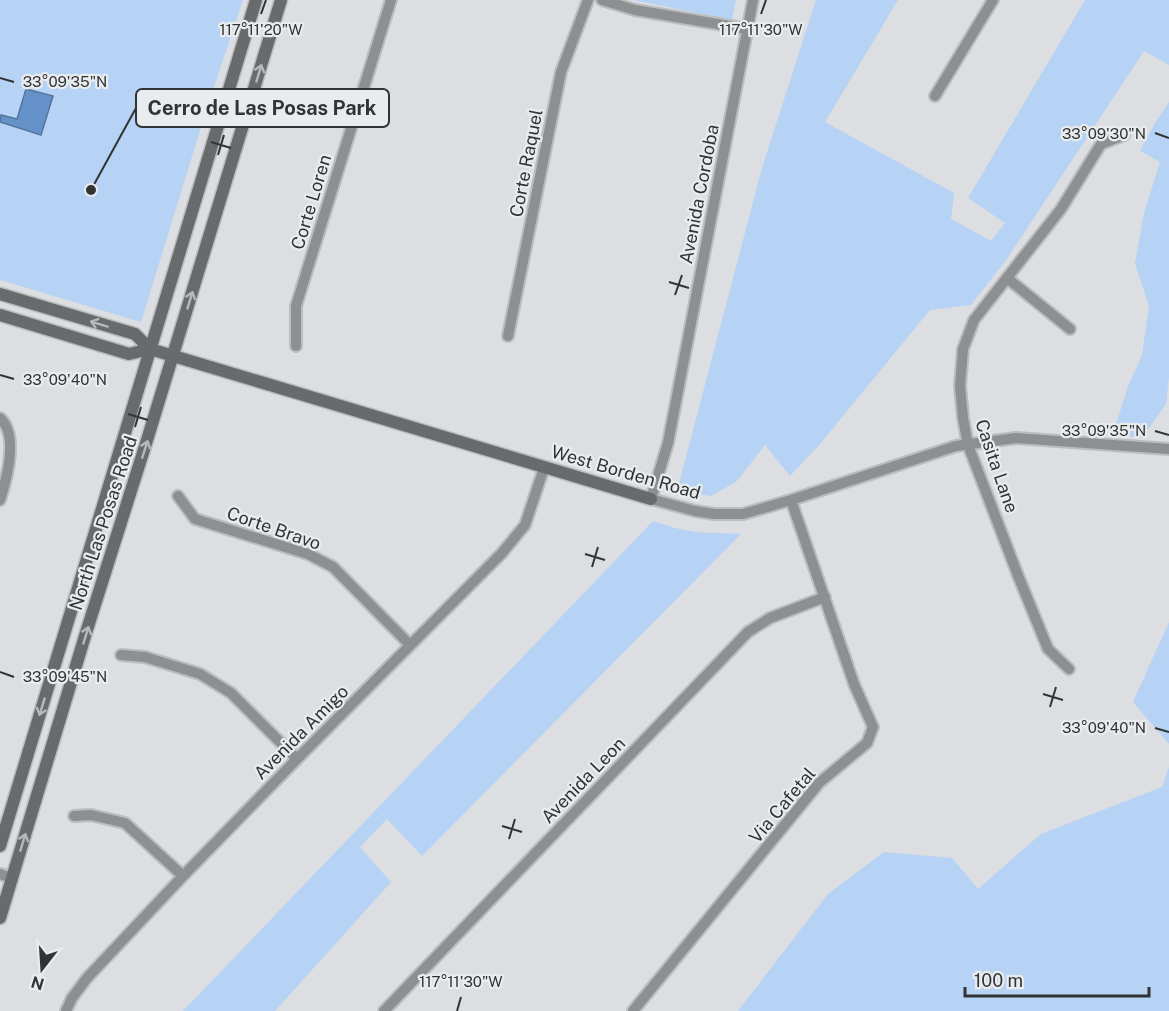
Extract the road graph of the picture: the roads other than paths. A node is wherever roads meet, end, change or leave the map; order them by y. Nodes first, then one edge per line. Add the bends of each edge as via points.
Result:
1 (256, 0) edge
2 (281, 0) edge
3 (391, 0) edge
4 (588, 0) edge
5 (602, 0) edge
6 (753, 0) edge
7 (993, 0) edge
8 (747, 29) junction
9 (935, 96) dead end
10 (1124, 135) dead end
11 (1007, 278) junction
12 (0, 294) edge
13 (0, 315) edge
14 (1070, 329) dead end
15 (508, 336) dead end
16 (297, 346) dead end
17 (150, 349) junction
18 (173, 356) junction
19 (3, 421) edge
20 (968, 445) junction
21 (1169, 448) edge
22 (544, 468) junction
23 (178, 496) dead end
24 (0, 500) edge
25 (651, 500) junction
26 (791, 500) junction
27 (825, 597) junction
28 (410, 645) junction
29 (121, 655) dead end
30 (1069, 669) dead end
31 (297, 759) junction
32 (74, 816) dead end
33 (0, 846) edge
34 (6, 876) edge
35 (183, 876) junction
36 (0, 918) edge
37 (66, 1011) edge
38 (384, 1011) edge
39 (633, 1011) edge

1 - 17 street, North Las Posas Road
18 -> 2 street, North Las Posas Road
3 - 16 street, Corte Loren via 296,306
4 - 15 street, Corte Raquel via 561,72
5 - 8 street via 635,10
6 - 8 street, Avenida Cordoba
7 - 9 street
8 - 25 street, Avenida Cordoba via 668,444
10 - 11 street, Casita Lane via 1101,144 1061,209
11 - 14 street
11 - 20 street, Casita Lane via 974,320 963,349 960,386
17 -> 12 street, West Borden Road via 135,334
13 - 17 street, West Borden Road via 129,354
17 - 18 street, West Borden Road
17 -> 33 street, North Las Posas Road
18 - 22 street, West Borden Road
34 -> 18 street, North Las Posas Road
19 - 24 street via 11,444
20 - 21 street, West Borden Road via 1016,438
20 - 26 street, West Borden Road
20 - 30 street, Casita Lane via 1048,649
22 - 25 street, West Borden Road
22 - 28 street, Avenida Amigo via 525,525
23 - 28 street, Corte Bravo via 195,519 308,554 333,567
25 - 26 street, West Borden Road via 714,514 743,514
26 - 27 street, Via Cafetal
27 - 38 street, Avenida Leon via 770,618 748,632
27 - 39 street, Via Cafetal via 873,727 867,743 819,783
28 - 31 street, Avenida Amigo
29 - 31 street via 145,657 200,674 231,693
31 - 35 street, Avenida Amigo
32 - 35 street via 91,815 125,823
34 - 36 street, North Las Posas Road
35 - 37 street, Avenida Amigo via 87,978

